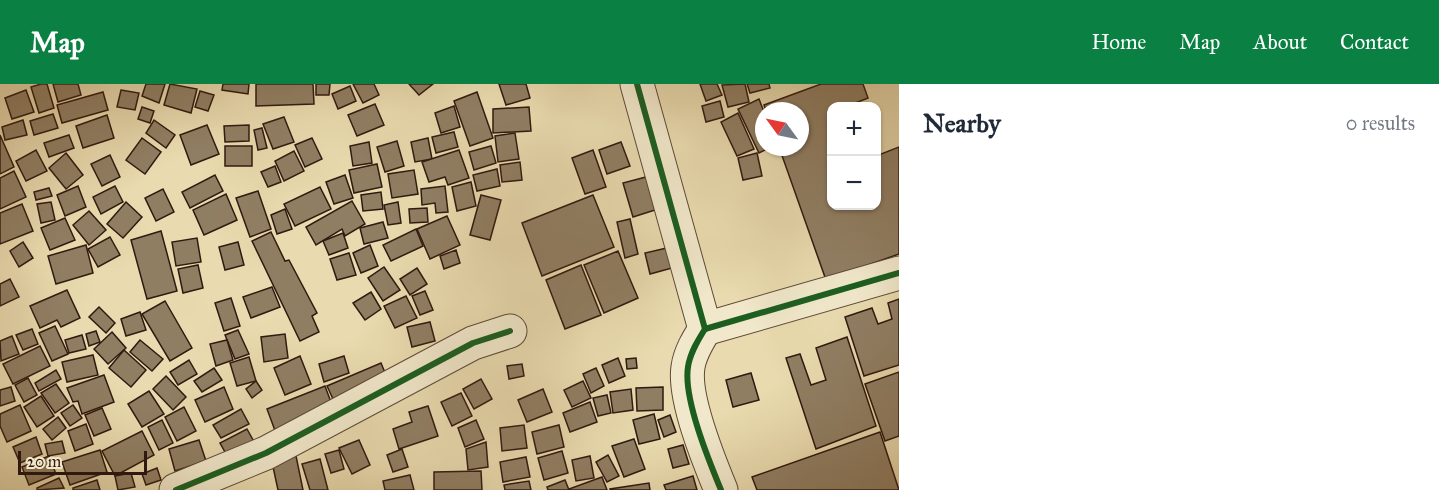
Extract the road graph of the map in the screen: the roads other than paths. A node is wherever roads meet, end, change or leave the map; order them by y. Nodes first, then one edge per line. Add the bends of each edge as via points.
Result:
1 (637, 84) edge
2 (899, 273) edge
3 (705, 329) junction
4 (510, 331) dead end
5 (176, 490) edge
6 (721, 490) edge

1 - 3 street
2 - 3 street
3 - 6 street via 687,368 692,405
4 - 5 street via 473,343 266,453

